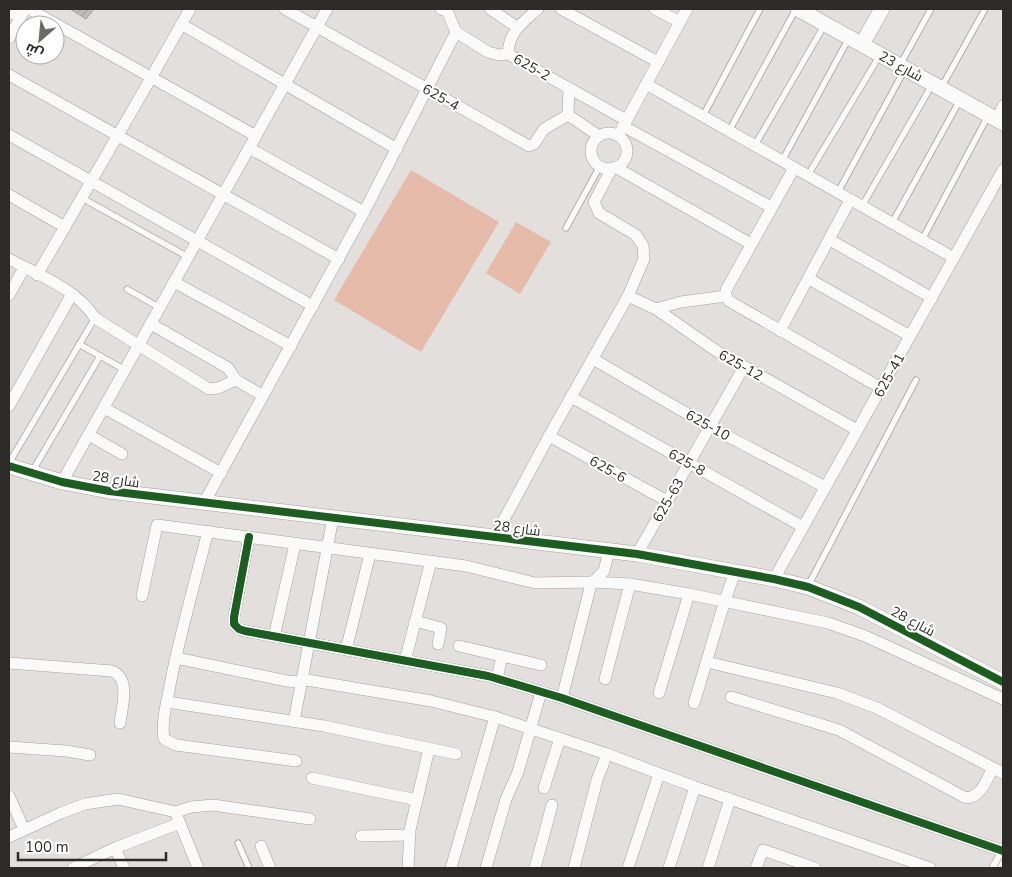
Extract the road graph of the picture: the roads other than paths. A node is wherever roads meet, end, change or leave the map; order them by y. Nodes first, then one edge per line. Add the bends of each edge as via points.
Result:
1 (25, 9) edge
2 (29, 9) edge
3 (190, 9) edge
4 (285, 9) edge
5 (327, 9) edge
6 (446, 9) edge
7 (490, 9) edge
8 (538, 9) edge
9 (562, 9) edge
10 (655, 9) edge
11 (687, 9) edge
12 (760, 9) edge
13 (882, 9) edge
14 (931, 9) edge
15 (984, 9) edge
16 (805, 10) edge
17 (680, 22) junction
18 (181, 24) junction
19 (824, 24) junction
20 (317, 27) junction
21 (517, 27) junction
22 (456, 32) junction
23 (9, 38) edge
24 (856, 41) junction
25 (508, 54) junction
26 (880, 55) junction
27 (658, 62) junction
28 (902, 67) junction
29 (9, 75) edge
30 (152, 78) junction
31 (285, 84) junction
32 (646, 84) junction
33 (937, 86) junction
34 (569, 88) junction
35 (427, 89) junction
36 (961, 99) junction
37 (568, 115) junction
38 (703, 116) junction
39 (998, 116) edge
40 (622, 127) junction
41 (729, 131) junction
42 (9, 135) edge
43 (118, 136) junction
44 (256, 136) junction
45 (598, 136) junction
46 (755, 146) junction
47 (249, 148) junction
48 (397, 149) junction
49 (782, 161) junction
50 (609, 167) junction
51 (794, 168) junction
52 (1003, 170) edge
53 (808, 175) junction
54 (91, 181) junction
55 (838, 192) junction
56 (223, 194) junction
57 (9, 195) edge
58 (82, 198) junction
59 (850, 200) junction
60 (862, 206) junction
61 (771, 207) junction
62 (364, 212) junction
63 (892, 223) junction
64 (65, 227) junction
65 (566, 228) dead end
66 (830, 240) junction
67 (922, 240) junction
68 (197, 241) junction
69 (751, 244) junction
70 (188, 257) junction
71 (954, 258) junction
72 (9, 259) edge
73 (339, 259) junction
74 (24, 268) junction
75 (37, 274) junction
76 (809, 279) junction
77 (174, 282) junction
78 (127, 289) dead end
79 (72, 294) junction
80 (9, 295) edge
81 (628, 296) junction
82 (726, 296) junction
83 (932, 298) junction
84 (313, 306) junction
85 (160, 308) junction
86 (656, 309) junction
87 (95, 318) junction
88 (151, 324) junction
89 (780, 331) junction
90 (910, 336) junction
91 (79, 344) junction
92 (139, 345) junction
93 (291, 346) junction
94 (100, 356) junction
95 (593, 359) junction
96 (744, 367) junction
97 (125, 370) junction
98 (236, 380) junction
99 (916, 380) dead end
100 (881, 388) junction
101 (262, 395) junction
102 (571, 397) junction
103 (9, 406) edge
104 (104, 408) junction
105 (710, 427) junction
106 (857, 430) junction
107 (89, 434) junction
108 (549, 436) junction
109 (122, 454) dead end
110 (689, 463) junction
111 (9, 464) edge
112 (221, 472) junction
113 (30, 474) junction
114 (62, 482) junction
115 (825, 487) junction
116 (667, 501) junction
117 (204, 503) junction
118 (333, 518) junction
119 (803, 527) junction
120 (208, 531) junction
121 (248, 537) junction
122 (494, 538) junction
123 (295, 544) junction
124 (328, 548) junction
125 (609, 551) junction
126 (370, 554) junction
127 (637, 554) junction
128 (431, 562) junction
129 (735, 572) junction
130 (774, 579) junction
131 (592, 582) junction
132 (630, 584) junction
133 (808, 587) junction
134 (689, 594) junction
135 (142, 596) dead end
136 (724, 602) junction
137 (415, 621) junction
138 (274, 637) junction
139 (309, 643) junction
140 (438, 644) dead end
141 (459, 646) dead end
142 (346, 650) junction
143 (502, 656) junction
144 (176, 658) junction
145 (405, 661) junction
146 (707, 662) junction
147 (9, 663) edge
148 (541, 665) dead end
149 (497, 679) junction
150 (605, 679) dead end
151 (302, 681) junction
152 (1003, 682) edge
153 (541, 692) junction
154 (659, 693) dead end
155 (732, 697) dead end
156 (562, 698) junction
157 (1003, 699) edge
158 (167, 702) junction
159 (694, 703) dead end
160 (495, 718) junction
161 (294, 721) junction
162 (120, 723) dead end
163 (531, 729) junction
164 (560, 738) junction
165 (9, 747) edge
166 (429, 749) junction
167 (456, 754) dead end
168 (607, 754) junction
169 (90, 755) dead end
170 (296, 761) dead end
171 (998, 770) edge
172 (658, 774) junction
173 (312, 778) dead end
174 (695, 787) junction
175 (544, 788) dead end
176 (9, 796) edge
177 (730, 799) junction
178 (417, 800) junction
179 (552, 805) dead end
180 (176, 812) junction
181 (310, 819) dead end
182 (180, 823) junction
183 (24, 829) junction
184 (410, 835) junction
185 (361, 836) dead end
186 (9, 837) edge
187 (238, 843) dead end
188 (260, 846) dead end
189 (115, 848) junction
190 (1003, 853) edge
191 (195, 867) edge
192 (73, 868) edge
193 (124, 868) edge
194 (249, 868) edge
195 (270, 868) edge
196 (408, 868) edge
197 (451, 868) edge
198 (486, 868) edge
199 (535, 868) edge
200 (574, 868) edge
201 (628, 868) edge
202 (669, 868) edge
203 (708, 868) edge
204 (756, 868) edge
205 (815, 868) edge
206 (930, 868) edge
207 (995, 868) edge

1 - 23 street
2 - 30 street
3 - 18 street
4 - 20 street, 625-4
5 - 20 street
6 - 22 street
7 - 21 street
8 - 21 street
9 - 27 street
10 - 17 street
11 - 17 street
12 - 38 lane
13 - 24 street
14 - 28 lane
15 - 33 lane
16 - 19 street, شارع 23
16 - 41 lane
17 - 27 street
18 - 30 street
18 - 31 street
19 - 24 street, شارع 23
19 - 46 lane
20 - 31 street
20 - 35 street, 625-4
21 - 25 street via 509,42
22 - 25 street, 625-2 via 488,52
22 - 35 street
24 - 26 street, شارع 23
24 - 49 lane
25 - 34 street, 625-2
26 - 28 street, شارع 23
26 - 53 lane
27 - 32 street
28 - 33 street, شارع 23
28 - 55 lane
29 - 43 street
30 - 43 street
30 - 44 street
31 - 44 street
31 - 48 street
32 - 38 street
32 - 40 street
33 - 36 street, شارع 23
33 - 60 lane
34 - 37 street
34 - 40 street, 625-2
35 - 37 street, 625-4 via 529,146 544,129
35 - 48 street
36 - 39 street, شارع 23
36 - 63 lane
37 - 45 street
38 - 41 street
39 - 67 lane
40 - 45 street
40 - 50 street via 626,155 620,164
40 - 61 street, 625-2
41 - 46 street
42 - 54 street
43 - 54 street
43 - 56 street
44 - 47 street
45 - 50 street via 592,146 592,157
46 - 49 street
47 - 56 street
47 - 62 street
48 - 62 street
49 - 51 street
50 - 65 lane
50 - 69 street
50 - 81 street via 594,202 599,213 636,235 643,246 644,259
51 - 53 street
51 - 61 street
52 - 71 street, 625-41
53 - 55 street
54 - 58 street
54 - 68 street
55 - 59 street
56 - 68 street
56 - 73 street
57 - 64 street
58 - 64 street
58 - 70 lane
59 - 60 street
59 - 66 street
60 - 63 street
61 - 69 street
62 - 73 street
63 - 67 street
64 - 75 street
66 - 76 street
66 - 83 street
67 - 71 street
68 - 70 street
68 - 84 street
69 - 82 street via 726,290
70 - 77 street
71 - 83 street, 625-41
72 - 74 street
73 - 84 street
74 - 75 street
74 - 80 street
75 - 79 street
76 - 89 street
76 - 90 street
77 - 85 street
77 - 93 street
78 - 85 lane
79 - 87 street
79 - 103 street
81 - 86 street, 625-12
81 - 95 street
82 - 86 street
82 - 89 street via 728,301
83 - 90 street, 625-41
84 - 93 street
85 - 88 street
86 - 96 street, 625-12
87 - 91 lane
87 - 92 street
88 - 92 street
88 - 98 street via 228,368
89 - 100 street
90 - 100 street, 625-41
91 - 94 lane
91 - 111 lane
92 - 97 street
92 - 98 street via 209,389
93 - 101 street
94 - 97 lane
94 - 113 lane
95 - 102 street
95 - 105 street, 625-10
96 - 105 street, 625-63
96 - 106 street, 625-12
97 - 104 street
98 - 101 street
99 - 133 lane
100 - 106 street, 625-41
101 - 112 street
102 - 108 street
102 - 110 street, 625-8
104 - 107 street
104 - 112 street
105 - 110 street, 625-63
105 - 115 street, 625-10
106 - 115 street, 625-41
107 - 109 street
107 - 114 street
108 - 116 street, 625-6
108 - 122 street
110 - 116 street, 625-63
110 - 119 street, 625-8
111 - 113 street, شارع 28
112 - 117 street
113 - 114 street, شارع 28
114 - 117 street, شارع 28 via 152,498
115 - 119 street, 625-41
116 - 127 street, 625-63
117 - 118 street, شارع 28
118 - 122 street, شارع 28
118 - 124 street
119 - 130 street, 625-41
120 - 121 street
120 - 135 street via 157,525
120 - 144 street
121 - 123 street
121 - 138 street via 234,624 245,632
122 - 125 street, شارع 28
123 - 124 street
123 - 138 street
124 - 126 street
124 - 139 street
125 - 127 street, شارع 28
125 - 131 street via 604,571
126 - 128 street
126 - 142 street
127 - 129 street, شارع 28
128 - 131 street via 466,566 535,583
128 - 137 street
129 - 130 street, شارع 28
129 - 136 street
130 - 133 street, شارع 28
131 - 132 street
131 - 156 street
132 - 134 street
132 - 150 street
133 - 152 street, شارع 28 via 859,607
134 - 136 street
134 - 154 street
136 - 146 street
136 - 157 street via 843,628
137 - 140 street via 441,628
137 - 145 street
138 - 139 street
139 - 142 street
139 - 151 street
141 - 143 street
142 - 145 street
143 - 148 street
143 - 149 street
144 - 151 street via 287,681
144 - 158 street
145 - 149 street
146 - 159 street
146 - 171 street via 837,694 877,708
147 - 162 street via 118,673 124,686
149 - 153 street
151 - 160 street via 431,701
151 - 161 street
153 - 156 street
153 - 163 street
155 - 171 street via 839,730 966,798 978,794
156 - 190 street
158 - 161 street
158 - 170 street via 163,733 164,739 170,743
160 - 163 street
160 - 197 street
161 - 166 street
163 - 164 street
163 - 198 street
164 - 168 street
164 - 175 street
165 - 169 street
166 - 167 street
166 - 178 street
168 - 172 street
168 - 200 street
172 - 174 street
172 - 201 street
173 - 178 street
174 - 177 street
174 - 202 street
176 - 183 street
177 - 203 street
177 - 206 street
178 - 184 street
179 - 199 street
180 - 181 street via 218,805
180 - 182 street
180 - 183 street via 118,799 85,804
182 - 189 street
182 - 191 street
183 - 186 street
184 - 185 street
184 - 196 street
187 - 194 lane
188 - 195 street
189 - 192 street
189 - 193 street
190 - 207 street
204 - 205 street via 763,850

